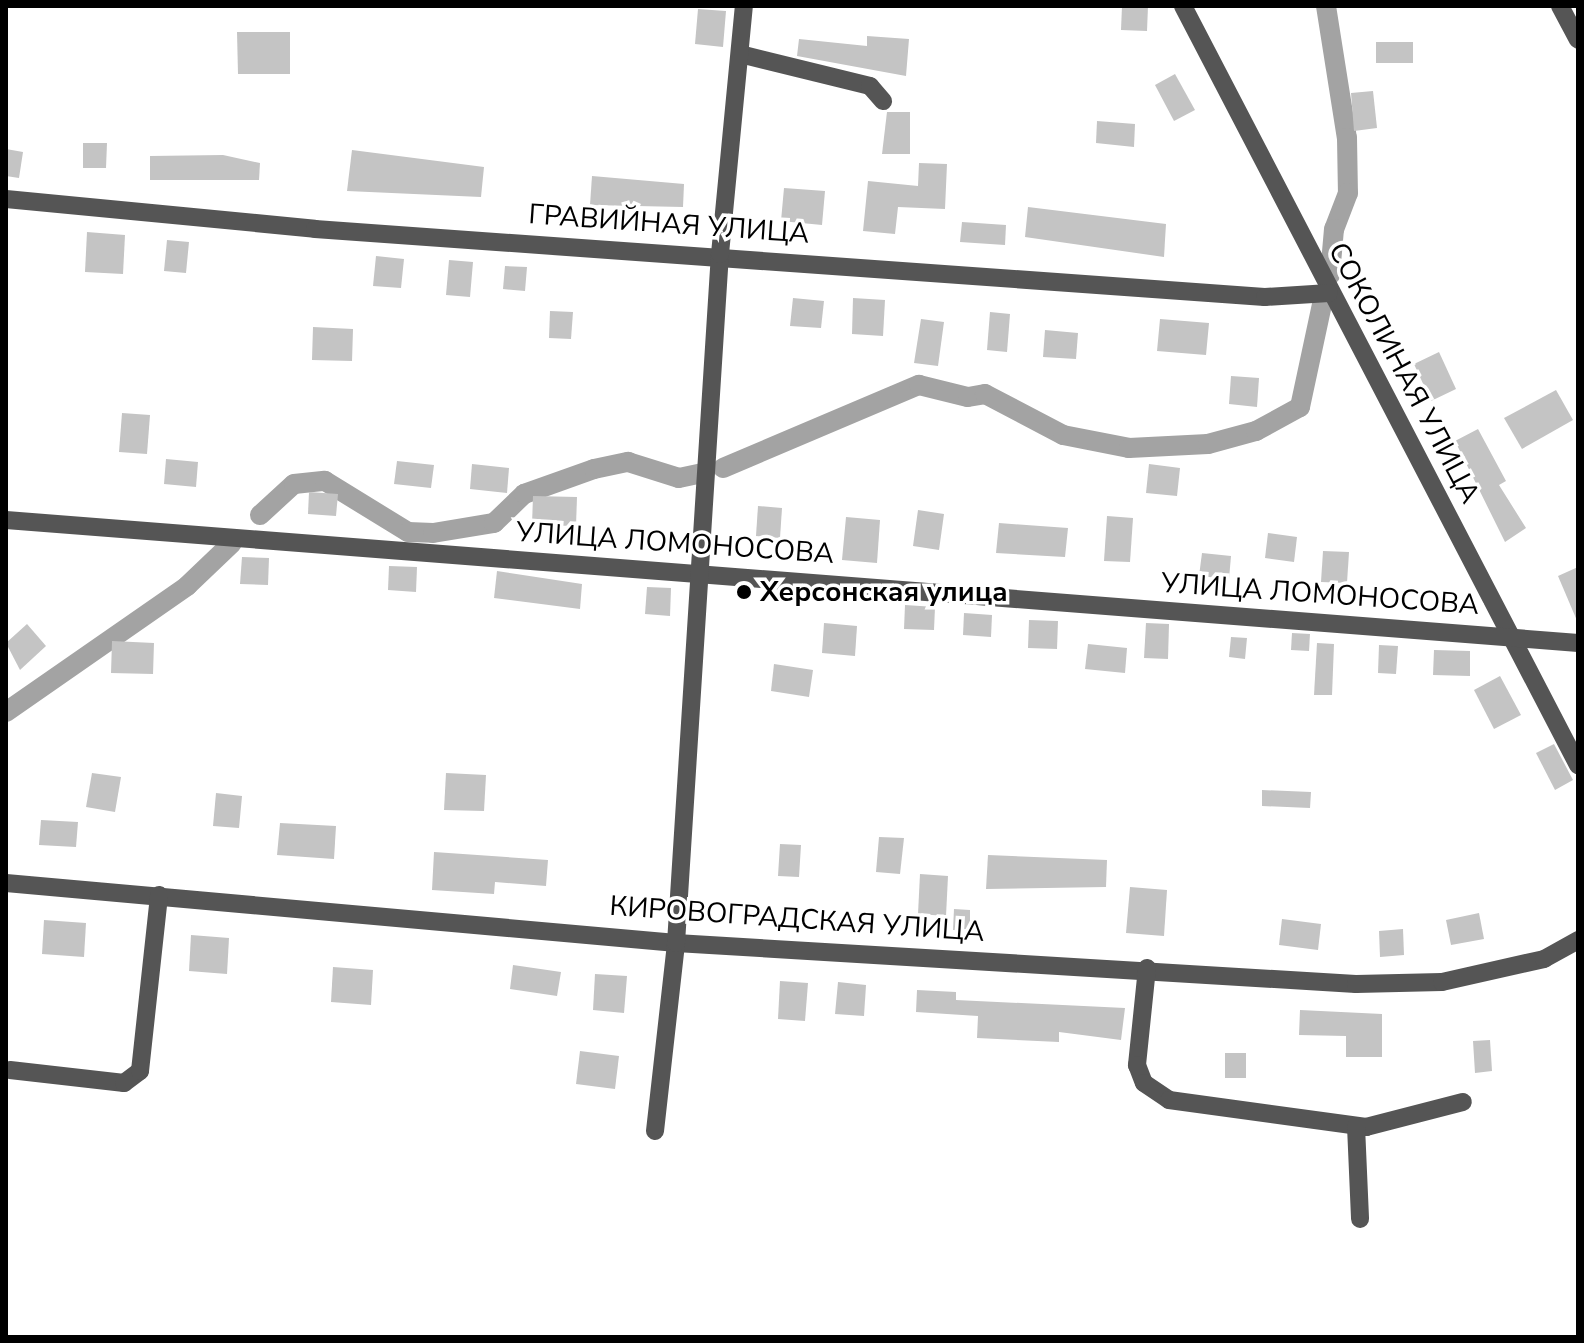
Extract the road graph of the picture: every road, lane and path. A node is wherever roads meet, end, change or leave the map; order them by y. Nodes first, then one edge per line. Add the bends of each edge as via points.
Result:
1 (744, 6) edge
2 (1183, 6) edge
3 (1560, 6) edge
4 (1578, 40) edge
5 (740, 54) junction
6 (883, 101) dead end
7 (6, 199) edge
8 (720, 254) junction
9 (1329, 293) junction
10 (6, 520) edge
11 (700, 575) junction
12 (1509, 635) junction
13 (1578, 643) edge
14 (1578, 765) edge
15 (6, 883) edge
16 (159, 895) junction
17 (1578, 940) edge
18 (676, 943) junction
19 (1147, 968) junction
20 (10, 1070) dead end
21 (1463, 1102) dead end
22 (1356, 1126) junction
23 (655, 1131) dead end
24 (1360, 1219) dead end

1 - 5 street
2 - 9 street, СОКОЛИНАЯ УЛИЦА
3 - 4 street
5 - 6 street via 870,86
5 - 8 street
7 - 8 street, ГРАВИЙНАЯ УЛИЦА via 315,229
8 - 9 street, ГРАВИЙНАЯ УЛИЦА via 1265,297
8 - 11 street
9 - 12 street, СОКОЛИНАЯ УЛИЦА
10 - 11 street, УЛИЦА ЛОМОНОСОВА
11 - 12 street, УЛИЦА ЛОМОНОСОВА
11 - 18 street
12 - 13 street, УЛИЦА ЛОМОНОСОВА
12 - 14 street, СОКОЛИНАЯ УЛИЦА
15 - 16 street, КИРОВОГРАДСКАЯ УЛИЦА
16 - 18 street, КИРОВОГРАДСКАЯ УЛИЦА
16 - 20 street via 140,1071 124,1083
17 - 19 street, КИРОВОГРАДСКАЯ УЛИЦА via 1544,959 1442,982 1356,984
18 - 19 street, КИРОВОГРАДСКАЯ УЛИЦА
18 - 23 street
19 - 22 street via 1137,1065 1153,1092
21 - 22 street via 1409,1121
22 - 24 street

